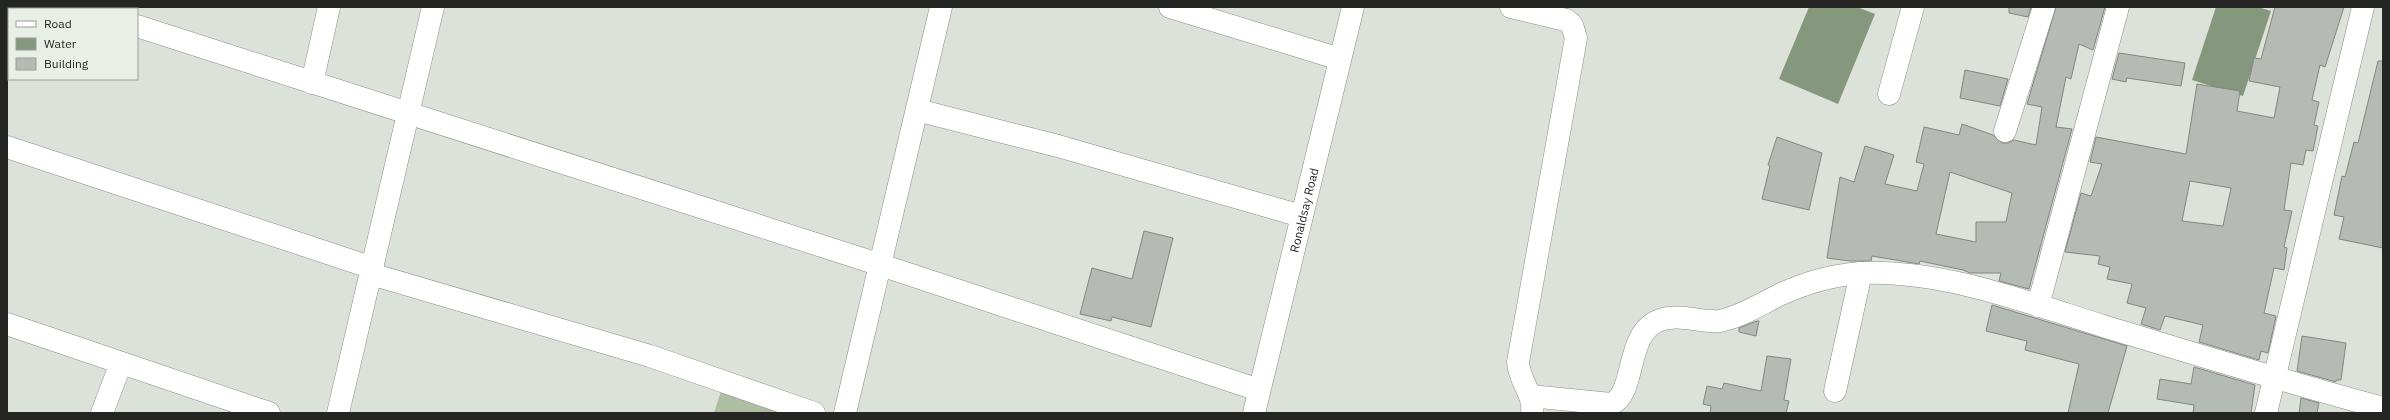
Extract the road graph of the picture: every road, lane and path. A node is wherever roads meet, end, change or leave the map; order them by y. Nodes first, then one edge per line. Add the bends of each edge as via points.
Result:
1 (329, 7) edge
2 (432, 7) edge
3 (941, 7) edge
4 (1170, 7) edge
5 (1353, 7) edge
6 (1511, 7) edge
7 (1914, 7) edge
8 (2044, 7) edge
9 (2118, 7) edge
10 (2363, 7) edge
11 (138, 26) edge
12 (1340, 59) junction
13 (312, 83) junction
14 (1889, 94) dead end
15 (917, 110) junction
16 (407, 114) junction
17 (2005, 131) dead end
18 (7, 147) edge
19 (1301, 216) junction
20 (881, 265) junction
21 (372, 271) junction
22 (1861, 273) junction
23 (2038, 306) junction
24 (7, 324) edge
25 (121, 363) junction
26 (2273, 378) junction
27 (1259, 390) junction
28 (1835, 391) dead end
29 (1531, 404) edge
30 (2383, 408) edge
31 (266, 412) edge
32 (102, 413) edge
33 (338, 413) edge
34 (814, 413) edge
35 (845, 413) edge
36 (1254, 413) edge
37 (2266, 413) edge

1 - 13 street
2 - 16 street
3 - 15 street
4 - 12 street
5 - 12 street, Ronaldsay Road
6 - 29 street via 1566,20 1572,25 1576,38 1518,362 1522,382
7 - 14 street
8 - 17 street
9 - 23 street
10 - 26 street
11 - 13 street
12 - 19 street, Ronaldsay Road
13 - 16 street
15 - 19 street via 1058,146
15 - 20 street
16 - 20 street
16 - 21 street
18 - 21 street
19 - 27 street, Ronaldsay Road
20 - 27 street
20 - 35 street
21 - 33 street
21 - 34 street via 650,356
22 - 23 street via 1892,274 1955,283
22 - 28 street
22 - 29 street via 1828,277 1802,285 1721,320 1660,320 1639,339 1620,397 1611,404
23 - 26 street
24 - 25 street
25 - 31 street
25 - 32 street
26 - 30 street
26 - 37 street
27 - 36 street, Ronaldsay Road

